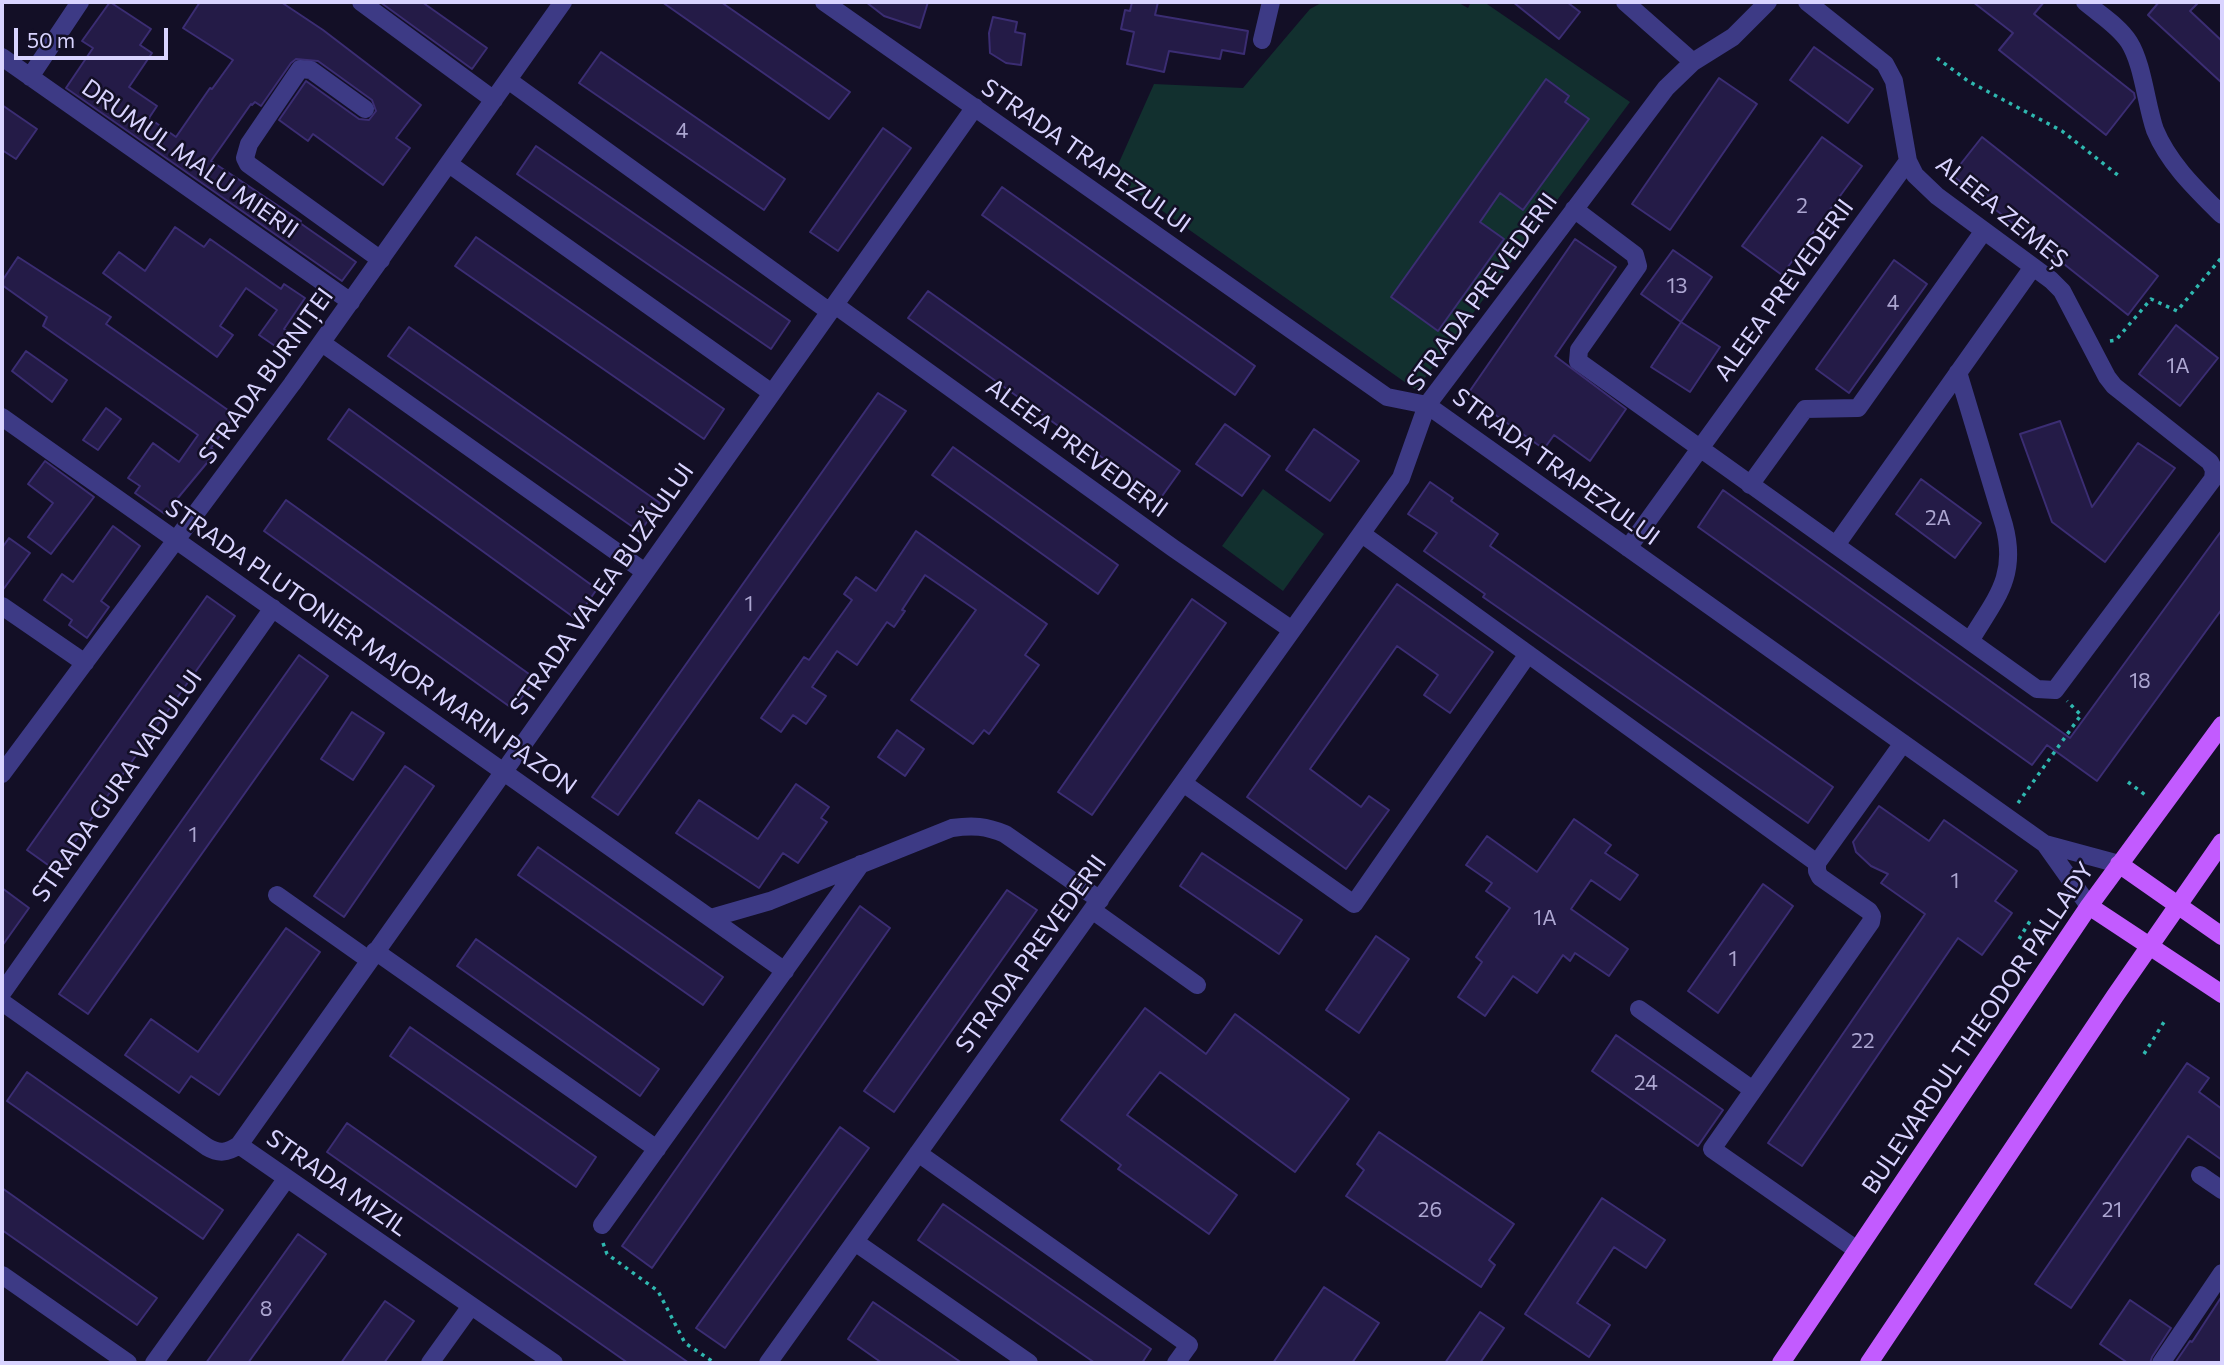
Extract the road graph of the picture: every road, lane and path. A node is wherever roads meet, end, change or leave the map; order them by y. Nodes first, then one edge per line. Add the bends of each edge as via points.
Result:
1 (80, 2) edge
2 (360, 2) edge
3 (563, 2) edge
4 (824, 2) edge
5 (1271, 2) edge
6 (1625, 2) edge
7 (1768, 2) edge
8 (1807, 2) edge
9 (2085, 2) edge
10 (1262, 40) dead end
11 (2, 57) edge
12 (1937, 58) dead end
13 (1693, 62) junction
14 (30, 77) junction
15 (508, 80) junction
16 (494, 100) junction
17 (975, 107) junction
18 (365, 109) dead end
19 (1908, 161) junction
20 (449, 164) junction
21 (2119, 176) dead end
22 (1574, 209) junction
23 (2222, 215) edge
24 (1983, 232) junction
25 (2222, 257) edge
26 (380, 260) junction
27 (2033, 267) junction
28 (351, 302) junction
29 (832, 308) junction
30 (322, 343) junction
31 (2090, 345) junction
32 (1958, 372) junction
33 (772, 393) junction
34 (1427, 405) junction
35 (2, 416) edge
36 (1699, 448) junction
37 (1750, 485) junction
38 (1362, 534) junction
39 (177, 539) junction
40 (1836, 545) junction
41 (1628, 548) junction
42 (645, 572) junction
43 (2, 606) edge
44 (273, 607) junction
45 (1292, 630) junction
46 (1969, 641) junction
47 (1528, 654) junction
48 (85, 663) junction
49 (2055, 690) junction
50 (2222, 725) edge
51 (1903, 743) junction
52 (503, 771) junction
53 (2, 774) edge
54 (2128, 782) dead end
55 (1183, 783) junction
56 (2160, 807) junction
57 (2007, 817) junction
58 (2222, 842) edge
59 (2045, 844) junction
60 (1817, 863) junction
61 (861, 864) junction
62 (2119, 864) junction
63 (277, 895) dead end
64 (1096, 905) junction
65 (2176, 905) junction
66 (2089, 906) junction
67 (711, 918) junction
68 (2030, 921) dead end
69 (2222, 936) edge
70 (2019, 939) dead end
71 (2148, 947) junction
72 (372, 956) junction
73 (785, 971) junction
74 (1197, 985) dead end
75 (2, 993) edge
76 (2222, 994) edge
77 (2, 1002) edge
78 (1639, 1009) dead end
79 (2164, 1022) dead end
80 (2144, 1054) dead end
81 (1753, 1090) junction
82 (239, 1145) junction
83 (657, 1149) junction
84 (918, 1153) junction
85 (2200, 1175) dead end
86 (287, 1178) junction
87 (2222, 1190) edge
88 (602, 1225) joint
89 (855, 1242) junction
90 (1857, 1250) junction
91 (2222, 1273) edge
92 (2, 1275) edge
93 (471, 1306) junction
94 (128, 1363) edge
95 (154, 1363) edge
96 (430, 1363) edge
97 (554, 1363) edge
98 (715, 1363) edge
99 (768, 1363) edge
100 (1028, 1363) edge
101 (1176, 1363) edge
102 (1781, 1363) edge
103 (1869, 1363) edge
104 (2161, 1363) edge

1 - 14 street
2 - 16 street
3 - 15 street, STRADA BURNIȚEI
4 - 17 street, STRADA TRAPEZULUI
5 - 10 street
6 - 13 street
7 - 13 street, STRADA PREVEDERII via 1733,37
8 - 19 street, ALEEA ZEMEȘ via 1890,71
9 - 23 street via 2129,41 2156,131 2170,158
11 - 14 street, DRUMUL MALU MIERII
12 - 21 path via 1968,81 2063,131
13 - 22 street, STRADA PREVEDERII via 1650,107
14 - 28 street, DRUMUL MALU MIERII
15 - 16 street, STRADA BURNIȚEI
15 - 29 street, ALEEA PREVEDERII
16 - 20 street, STRADA BURNIȚEI
17 - 29 street, STRADA VALEA BUZĂULUI
17 - 34 street, STRADA TRAPEZULUI via 1387,397
18 - 26 street via 311,70 300,69 248,144 245,158
19 - 24 street, ALEEA ZEMEȘ via 1924,185
19 - 36 street, ALEEA PREVEDERII
20 - 26 street, STRADA BURNIȚEI
20 - 33 street
22 - 34 street, STRADA PREVEDERII
22 - 36 street via 1635,256 1638,266 1579,350 1578,362
24 - 27 street, ALEEA ZEMEȘ
24 - 37 street via 1858,408 1805,409
25 - 31 path via 2177,311 2151,299 2116,340
26 - 28 street, STRADA BURNIȚEI
27 - 31 street, ALEEA ZEMEȘ via 2062,291
27 - 32 street
28 - 30 street, STRADA BURNIȚEI
29 - 33 street, STRADA VALEA BUZĂULUI
29 - 45 street, ALEEA PREVEDERII
30 - 39 street, STRADA BURNIȚEI
30 - 42 street
31 - 49 street, ALEEA ZEMEȘ via 2122,394 2210,462 2214,470 2213,479
32 - 40 street
32 - 46 street via 2009,552 2002,586
33 - 42 street, STRADA VALEA BUZĂULUI
34 - 38 street, STRADA PREVEDERII via 1405,470
34 - 41 street, STRADA TRAPEZULUI
35 - 39 street, STRADA PLUTONIER MAJOR MARIN PAZON
36 - 37 street
36 - 41 street, ALEEA PREVEDERII
37 - 40 street
38 - 45 street, STRADA PREVEDERII
38 - 47 street
39 - 44 street, STRADA PLUTONIER MAJOR MARIN PAZON
39 - 48 street, STRADA BURNIȚEI
40 - 46 street
41 - 51 street, STRADA TRAPEZULUI
42 - 52 street, STRADA VALEA BUZĂULUI
43 - 48 street
44 - 52 street, STRADA PLUTONIER MAJOR MARIN PAZON
44 - 75 street, STRADA GURA VADULUI
45 - 55 street, STRADA PREVEDERII
46 - 49 street via 2037,689
47 - 55 street via 1353,904
47 - 60 street
48 - 53 street, STRADA BURNIȚEI
49 - 57 path via 2081,715
50 - 56 main road, BULEVARDUL THEODOR PALLADY
51 - 57 street, STRADA TRAPEZULUI
51 - 60 street
52 - 67 street, STRADA PLUTONIER MAJOR MARIN PAZON
52 - 72 street, STRADA VALEA BUZĂULUI
54 - 56 path
55 - 64 street, STRADA PREVEDERII
56 - 62 main road, BULEVARDUL THEODOR PALLADY
57 - 59 street, STRADA TRAPEZULUI
58 - 65 main road
59 - 62 street, STRADA TRAPEZULUI
59 - 66 street, STRADA TRAPEZULUI
60 - 81 street via 1820,877 1869,911 1871,922
61 - 64 street via 952,828 988,827 1005,834
61 - 67 street via 770,901
61 - 73 street
62 - 65 main road
62 - 66 main road, BULEVARDUL THEODOR PALLADY
63 - 72 street
64 - 74 street
64 - 84 street, STRADA PREVEDERII
65 - 69 main road
65 - 71 main road
66 - 71 main road
66 - 90 main road, BULEVARDUL THEODOR PALLADY
67 - 73 street, STRADA PLUTONIER MAJOR MARIN PAZON
68 - 70 path
71 - 76 main road
71 - 103 main road
72 - 82 street, STRADA VALEA BUZĂULUI
72 - 83 street
73 - 83 street
77 - 82 street, STRADA MIZIL via 206,1147 222,1152
78 - 81 street
79 - 80 path
81 - 90 street via 1712,1149
82 - 86 street, STRADA MIZIL
83 - 88 street
84 - 89 street, STRADA PREVEDERII
84 - 101 street via 1189,1345
85 - 87 street
86 - 93 street, STRADA MIZIL
86 - 95 street
88 - 98 path via 607,1254 658,1291 685,1343
89 - 99 street, STRADA PREVEDERII
89 - 100 street
90 - 102 main road, BULEVARDUL THEODOR PALLADY
91 - 104 street
92 - 94 street
93 - 96 street
93 - 97 street, STRADA MIZIL

